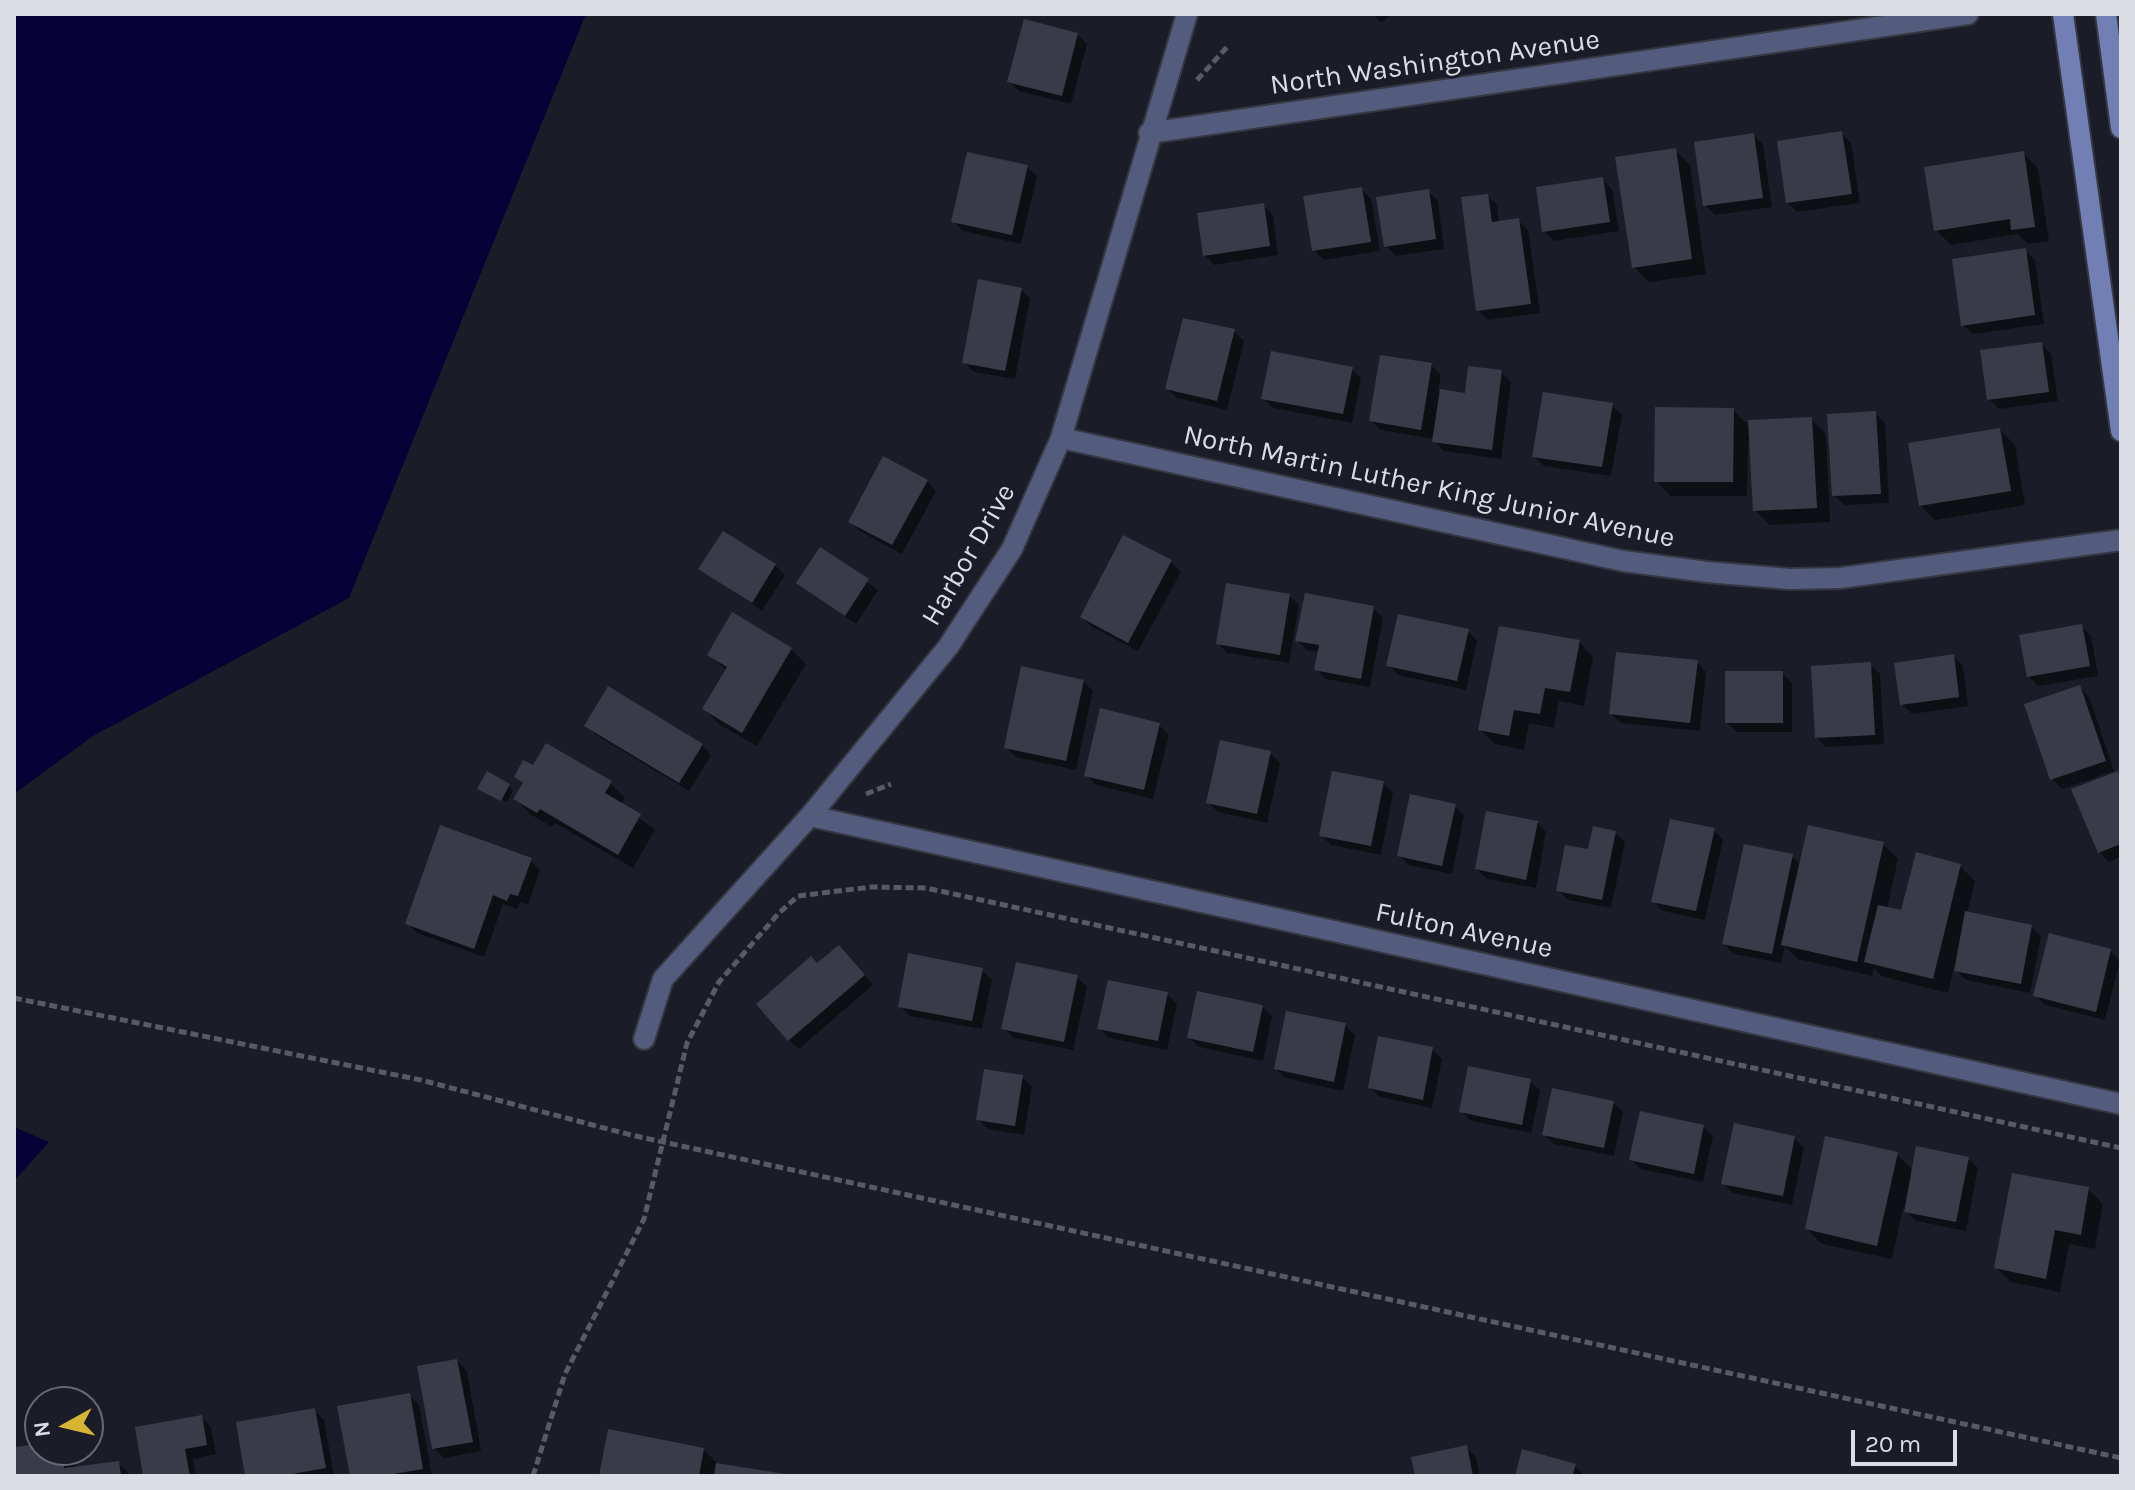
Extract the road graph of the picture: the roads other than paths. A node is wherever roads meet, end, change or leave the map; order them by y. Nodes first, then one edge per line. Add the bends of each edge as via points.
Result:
1 (1187, 14) edge
2 (1968, 14) edge
3 (2063, 14) edge
4 (2106, 14) edge
5 (2121, 128) edge
6 (1149, 133) junction
7 (2121, 431) edge
8 (1061, 438) junction
9 (2121, 540) edge
10 (810, 816) junction
11 (644, 1039) dead end
12 (2116, 1102) edge

1 - 6 street, Harbor Drive
2 - 6 street, North Washington Avenue
3 - 7 main road
4 - 5 main road
6 - 8 street, Harbor Drive
8 - 9 street, North Martin Luther King Junior Avenue via 1623,561 1707,572 1840,578
8 - 10 street, Harbor Drive via 1012,549 983,598
10 - 11 street, Harbor Drive via 663,979
10 - 12 street, Fulton Avenue

